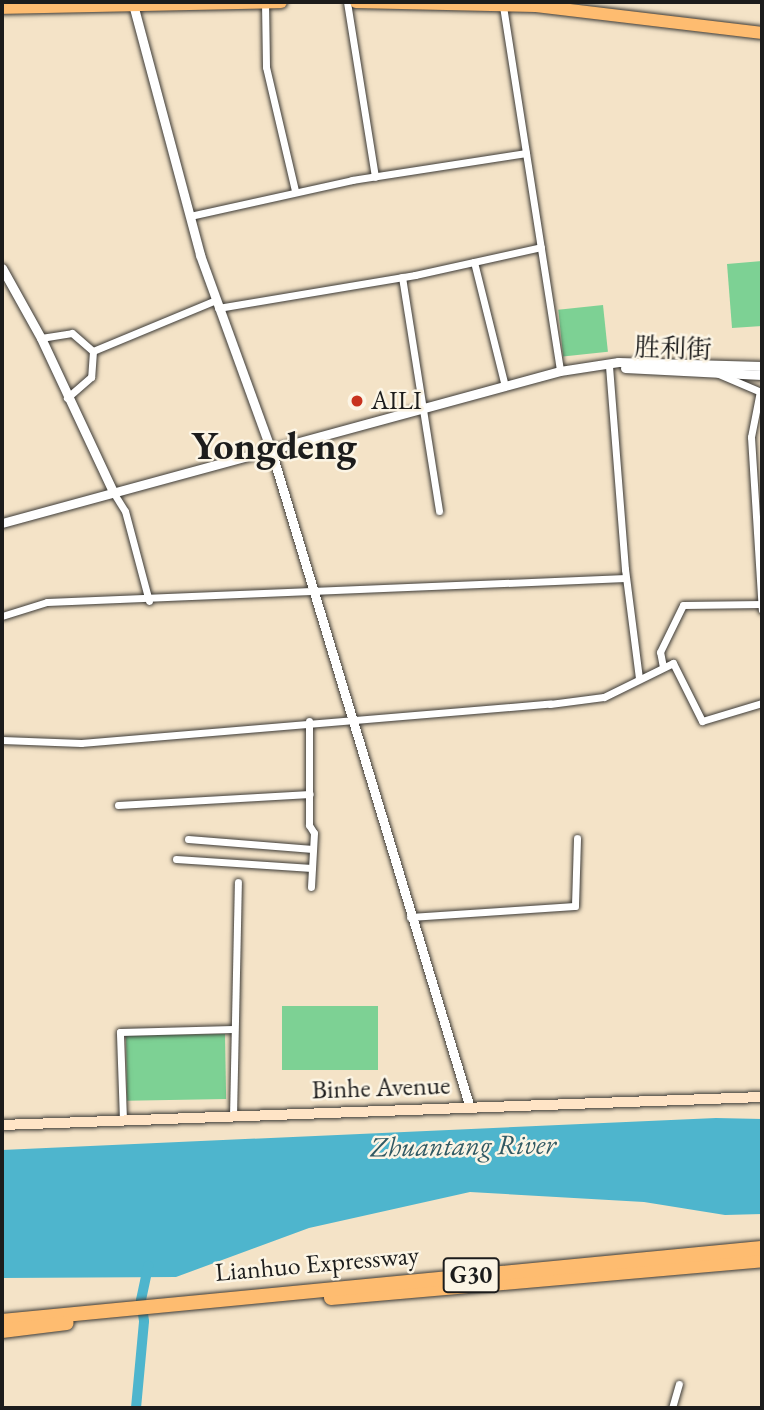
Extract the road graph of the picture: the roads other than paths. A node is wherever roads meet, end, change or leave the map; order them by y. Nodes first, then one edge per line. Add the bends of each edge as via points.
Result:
1 (265, 2) edge
2 (281, 2) edge
3 (347, 2) edge
4 (356, 2) edge
5 (134, 5) edge
6 (503, 6) junction
7 (2, 8) edge
8 (762, 33) edge
9 (526, 153) junction
10 (374, 177) junction
11 (295, 191) junction
12 (190, 216) junction
13 (541, 247) junction
14 (474, 262) junction
15 (2, 268) edge
16 (402, 277) junction
17 (217, 304) junction
18 (41, 338) junction
19 (93, 351) junction
20 (609, 366) junction
21 (762, 366) edge
22 (711, 370) junction
23 (560, 371) junction
24 (762, 375) edge
25 (505, 386) junction
26 (761, 391) edge
27 (67, 398) junction
28 (426, 409) junction
29 (271, 450) junction
30 (113, 492) junction
31 (439, 511) dead end
32 (2, 523) edge
33 (760, 561) edge
34 (626, 578) junction
35 (761, 586) edge
36 (312, 589) junction
37 (149, 601) junction
38 (762, 606) edge
39 (2, 616) edge
40 (663, 667) junction
41 (639, 678) junction
42 (762, 703) edge
43 (350, 718) junction
44 (309, 721) junction
45 (2, 740) edge
46 (310, 794) junction
47 (118, 805) dead end
48 (576, 838) dead end
49 (188, 839) dead end
50 (313, 849) junction
51 (176, 859) dead end
52 (312, 868) junction
53 (238, 882) dead end
54 (311, 887) dead end
55 (410, 917) junction
56 (233, 1029) junction
57 (762, 1097) edge
58 (470, 1108) junction
59 (233, 1116) junction
60 (123, 1120) junction
61 (2, 1125) edge
62 (762, 1248) edge
63 (762, 1260) edge
64 (180, 1306) junction
65 (123, 1311) junction
66 (2, 1321) edge
67 (2, 1331) edge
68 (678, 1384) dead end
69 (672, 1408) edge

1 - 2 main road
1 - 5 main road
1 - 11 street via 266,67
3 - 10 street
4 - 6 main road
5 - 7 main road
5 - 12 street
6 - 8 main road
6 - 9 street
9 - 10 street
9 - 13 street
10 - 11 street
11 - 12 street
12 - 17 street
13 - 14 street
13 - 23 street
14 - 16 street
14 - 25 street
15 - 18 street
16 - 17 street
16 - 28 street via 418,397
17 - 19 street
17 - 29 street
18 - 19 street via 72,333
18 - 27 street
19 - 27 street via 92,377
20 - 21 street, 胜利街 via 646,362
20 - 22 street, 胜利街
20 - 23 street
20 - 34 street
22 - 24 street, 胜利街
22 - 26 street via 726,381
23 - 25 street
25 - 28 street
26 - 33 street via 751,437
27 - 30 street
28 - 29 street
28 - 31 street
29 - 30 street
29 - 36 street
30 - 32 street
30 - 37 street via 125,511
33 - 35 street
34 - 36 street via 502,587
34 - 41 street
35 - 38 street
36 - 37 street
36 - 43 street
37 - 39 street via 47,602
38 - 40 street via 683,605 660,652
40 - 41 street
40 - 42 street via 673,663 702,721
41 - 43 street via 604,697
43 - 44 street
43 - 55 street
44 - 45 street via 81,743
44 - 46 street
46 - 47 street
46 - 50 street
48 - 55 street via 575,906
49 - 50 street
50 - 52 street
51 - 52 street
52 - 54 street
53 - 56 street
55 - 58 street
56 - 59 street
56 - 60 street via 120,1032
57 - 58 main road, Binhe Avenue
58 - 59 main road, Binhe Avenue
59 - 60 main road, Binhe Avenue
60 - 61 main road, Binhe Avenue
62 - 64 highway, Lianhuo Expressway / G30
63 - 64 highway, Lianhuo Expressway / G30
64 - 65 highway, Lianhuo Expressway / G30
65 - 66 highway, Lianhuo Expressway / G30
65 - 67 highway, Lianhuo Expressway / G30
68 - 69 street

